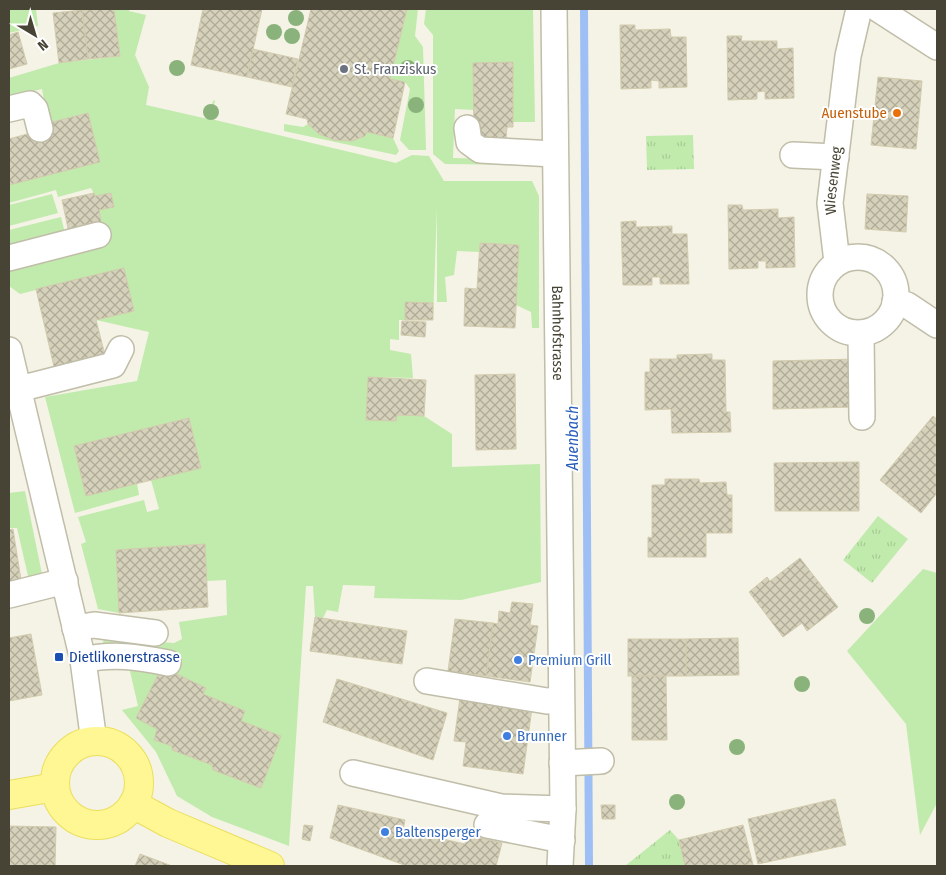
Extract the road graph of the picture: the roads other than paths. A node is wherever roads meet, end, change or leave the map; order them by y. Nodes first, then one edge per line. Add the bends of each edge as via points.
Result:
1 (554, 9) edge
2 (859, 9) edge
3 (878, 9) edge
4 (937, 47) edge
5 (9, 109) edge
6 (467, 128) dead end
7 (40, 129) dead end
8 (554, 154) junction
9 (793, 155) dead end
10 (836, 157) junction
11 (98, 235) dead end
12 (9, 258) edge
13 (837, 262) junction
14 (895, 302) junction
15 (937, 325) edge
16 (861, 334) junction
17 (121, 349) dead end
18 (9, 350) edge
19 (18, 389) junction
20 (862, 417) dead end
21 (65, 581) junction
22 (9, 594) edge
23 (75, 628) junction
24 (155, 633) dead end
25 (83, 660) junction
26 (168, 663) dead end
27 (427, 681) dead end
28 (562, 700) junction
29 (94, 742) junction
30 (601, 761) dead end
31 (568, 762) junction
32 (353, 773) dead end
33 (55, 787) junction
34 (9, 795) edge
35 (133, 804) junction
36 (563, 825) junction
37 (496, 826) dead end
38 (270, 866) edge
39 (560, 866) edge

1 - 8 street, Bahnhofstrasse
2 - 10 street, Wiesenweg via 848,56
3 - 4 street
5 - 7 street via 30,104 35,109
6 - 8 street via 469,142 480,150
8 - 28 street, Bahnhofstrasse
9 - 10 street
10 - 13 street, Wiesenweg via 830,203
11 - 12 street
13 - 14 street via 852,257 878,261 894,280
13 - 16 street via 821,283 823,310 835,326
14 - 15 street via 907,305
14 - 16 street via 894,311 886,322
16 - 20 street
17 - 19 street via 113,365
18 - 19 street
19 - 21 street
21 - 22 street
21 - 23 street
23 - 24 street via 94,625
23 - 25 street
25 - 26 street via 101,656 133,656
25 - 29 street
27 - 28 street via 547,701
28 - 31 street, Bahnhofstrasse
29 - 33 main road via 84,744 65,756 59,766
29 - 35 main road via 119,748 132,761 138,779 138,792
30 - 31 street
31 - 36 street, Bahnhofstrasse
32 - 36 street via 501,807
33 - 34 main road
33 - 35 main road via 58,800 66,811 76,820 88,824 114,822
35 - 38 main road via 168,823
36 - 37 street
36 - 39 street, Bahnhofstrasse

